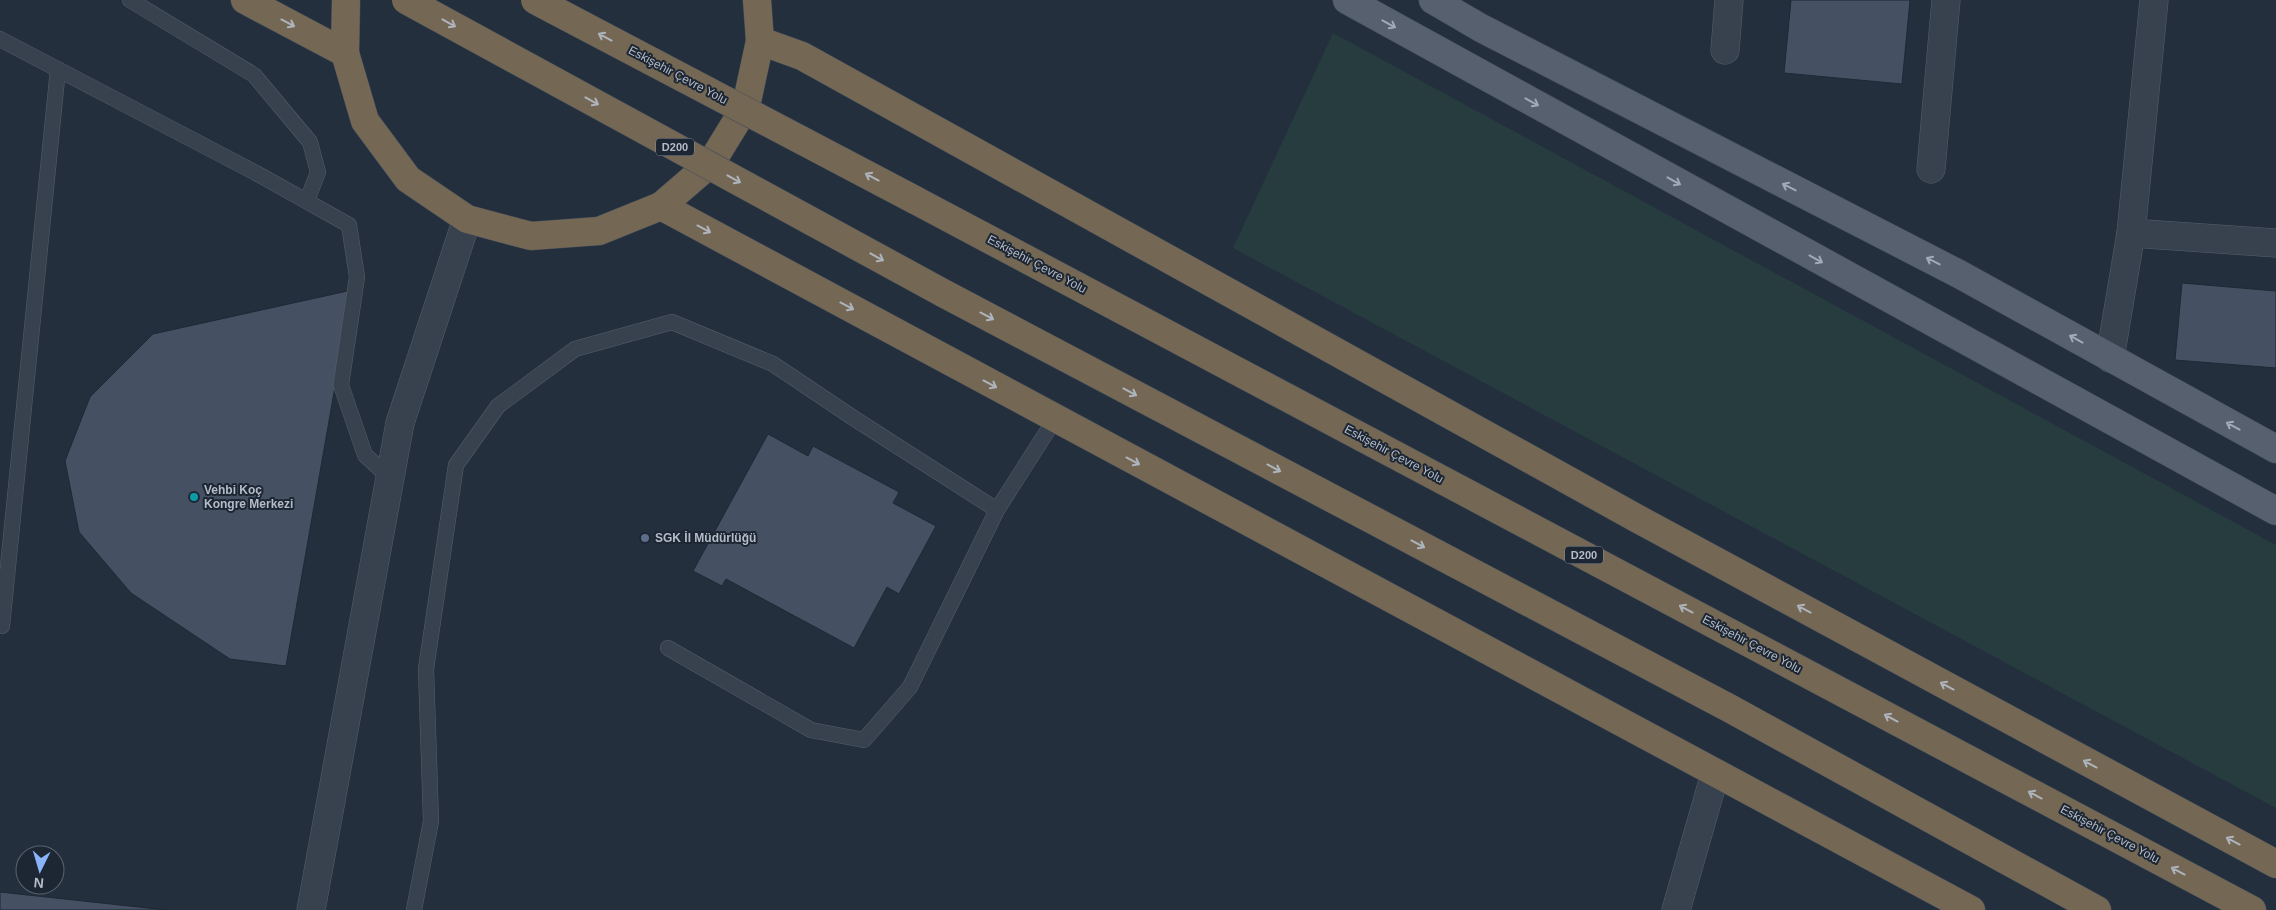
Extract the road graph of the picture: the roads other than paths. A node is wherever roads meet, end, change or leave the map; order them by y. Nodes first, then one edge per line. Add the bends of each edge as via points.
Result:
1 (130, 0) edge
2 (245, 0) edge
3 (346, 0) edge
4 (406, 0) edge
5 (535, 0) edge
6 (757, 0) edge
7 (1347, 0) edge
8 (1433, 0) edge
9 (1729, 0) edge
10 (1946, 0) edge
11 (2154, 0) edge
12 (0, 39) edge
13 (760, 41) junction
14 (1725, 50) dead end
15 (345, 53) junction
16 (58, 69) junction
17 (1931, 169) dead end
18 (307, 201) junction
19 (661, 206) junction
20 (467, 219) junction
21 (2131, 233) junction
22 (2276, 243) edge
23 (2110, 358) junction
24 (1055, 419) junction
25 (2276, 449) edge
26 (390, 478) junction
27 (997, 510) junction
28 (2276, 511) edge
29 (2, 626) dead end
30 (668, 648) dead end
31 (1715, 774) junction
32 (2276, 864) edge
33 (311, 910) edge
34 (414, 910) edge
35 (1676, 910) edge
36 (1971, 910) edge
37 (2098, 910) edge
38 (2252, 910) edge

1 - 18 lane via 254,75 310,142 318,172
2 -> 15 highway
3 - 15 highway
4 -> 37 highway, D200, bridge via 944,293 1729,708
38 -> 5 highway, Eskişehir Çevre Yolu / D200, bridge
6 - 13 highway
7 -> 28 main road
23 -> 8 main road via 1959,274 1481,28
9 - 14 street
10 - 17 street
11 - 21 street
12 - 16 lane
13 - 19 highway via 746,106 711,163
32 -> 13 highway via 1629,514 802,56
15 - 20 highway via 365,121 386,150 408,179
16 - 18 lane
16 - 29 lane
18 - 26 lane via 349,225 357,277 341,385 365,455
19 - 20 highway via 599,232 532,236
19 -> 24 highway
20 - 26 street via 400,423
21 - 22 street
21 - 23 street
25 -> 23 main road
24 - 27 lane
24 -> 31 highway
26 - 33 street
27 - 30 lane via 910,688 864,740 812,730
27 - 34 lane via 773,364 672,322 575,349 498,406 456,465 426,669 431,821
31 - 35 street
31 - 36 highway

